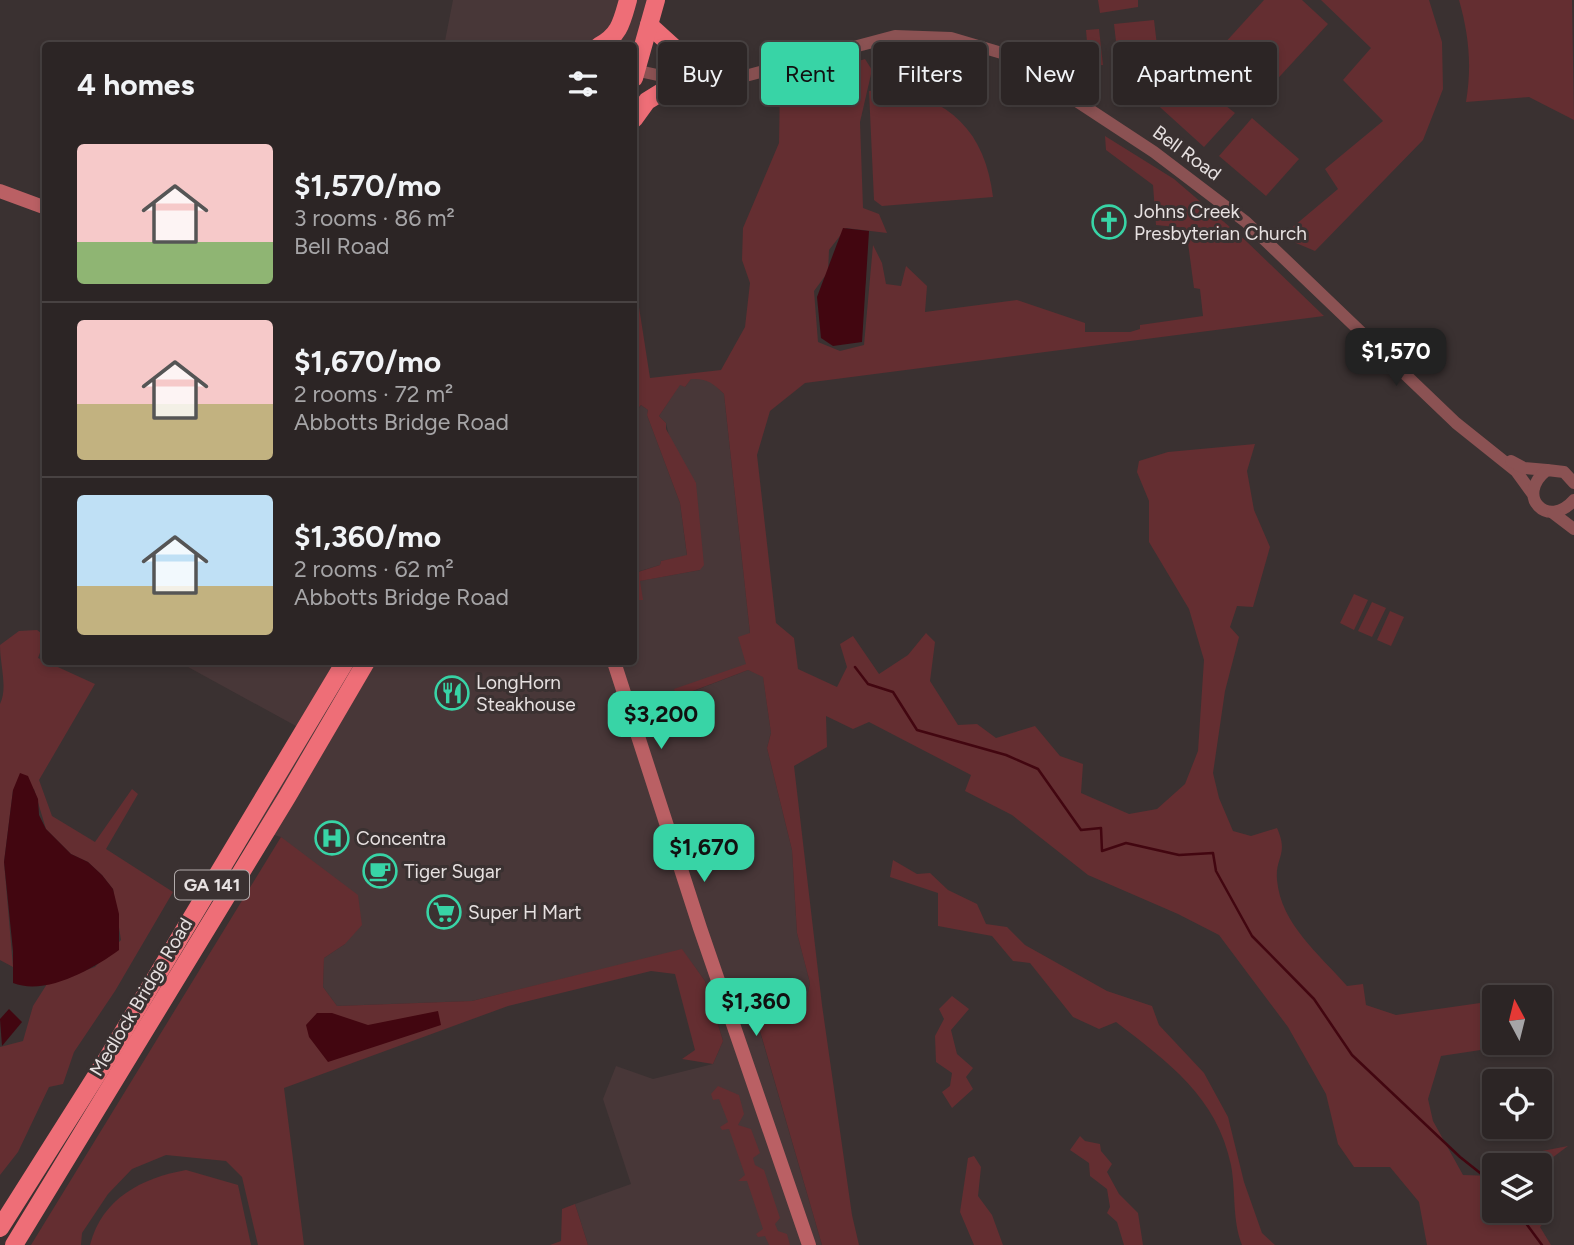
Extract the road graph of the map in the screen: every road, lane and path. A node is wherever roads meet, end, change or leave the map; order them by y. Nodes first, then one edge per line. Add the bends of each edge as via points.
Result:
1 (628, 0) edge
2 (637, 0) edge
3 (656, 0) edge
4 (649, 25) junction
5 (606, 42) edge
6 (625, 42) edge
7 (668, 42) edge
8 (637, 63) edge
9 (637, 73) edge
10 (747, 76) edge
11 (658, 77) edge
12 (658, 94) edge
13 (637, 115) edge
14 (0, 191) edge
15 (42, 207) edge
16 (1486, 450) junction
17 (1547, 470) junction
18 (1574, 482) edge
19 (1532, 493) junction
20 (1574, 500) edge
21 (1553, 513) junction
22 (1574, 529) edge
23 (343, 665) edge
24 (364, 665) edge
25 (615, 665) edge
26 (0, 1228) edge
27 (14, 1245) edge
28 (809, 1245) edge

1 - 5 highway via 620,28
2 - 6 highway
3 - 4 highway
4 - 7 highway
4 - 8 highway
9 - 11 street, Bell Road
10 - 16 street, Bell Road via 895,36 951,38 1005,54 1164,160 1246,222
12 - 13 highway
14 - 15 main road
16 - 17 street, Bell Road via 1524,468
16 - 19 street, Bell Road via 1516,471
17 - 18 street, Bell Road via 1564,471
17 - 19 street via 1536,479
19 - 21 street, Bell Road via 1543,510
20 - 21 street
21 - 22 street, Bell Road
23 - 26 highway, Medlock Bridge Road / GA 141
24 - 27 highway, Medlock Bridge Road / GA 141
25 - 28 main road

